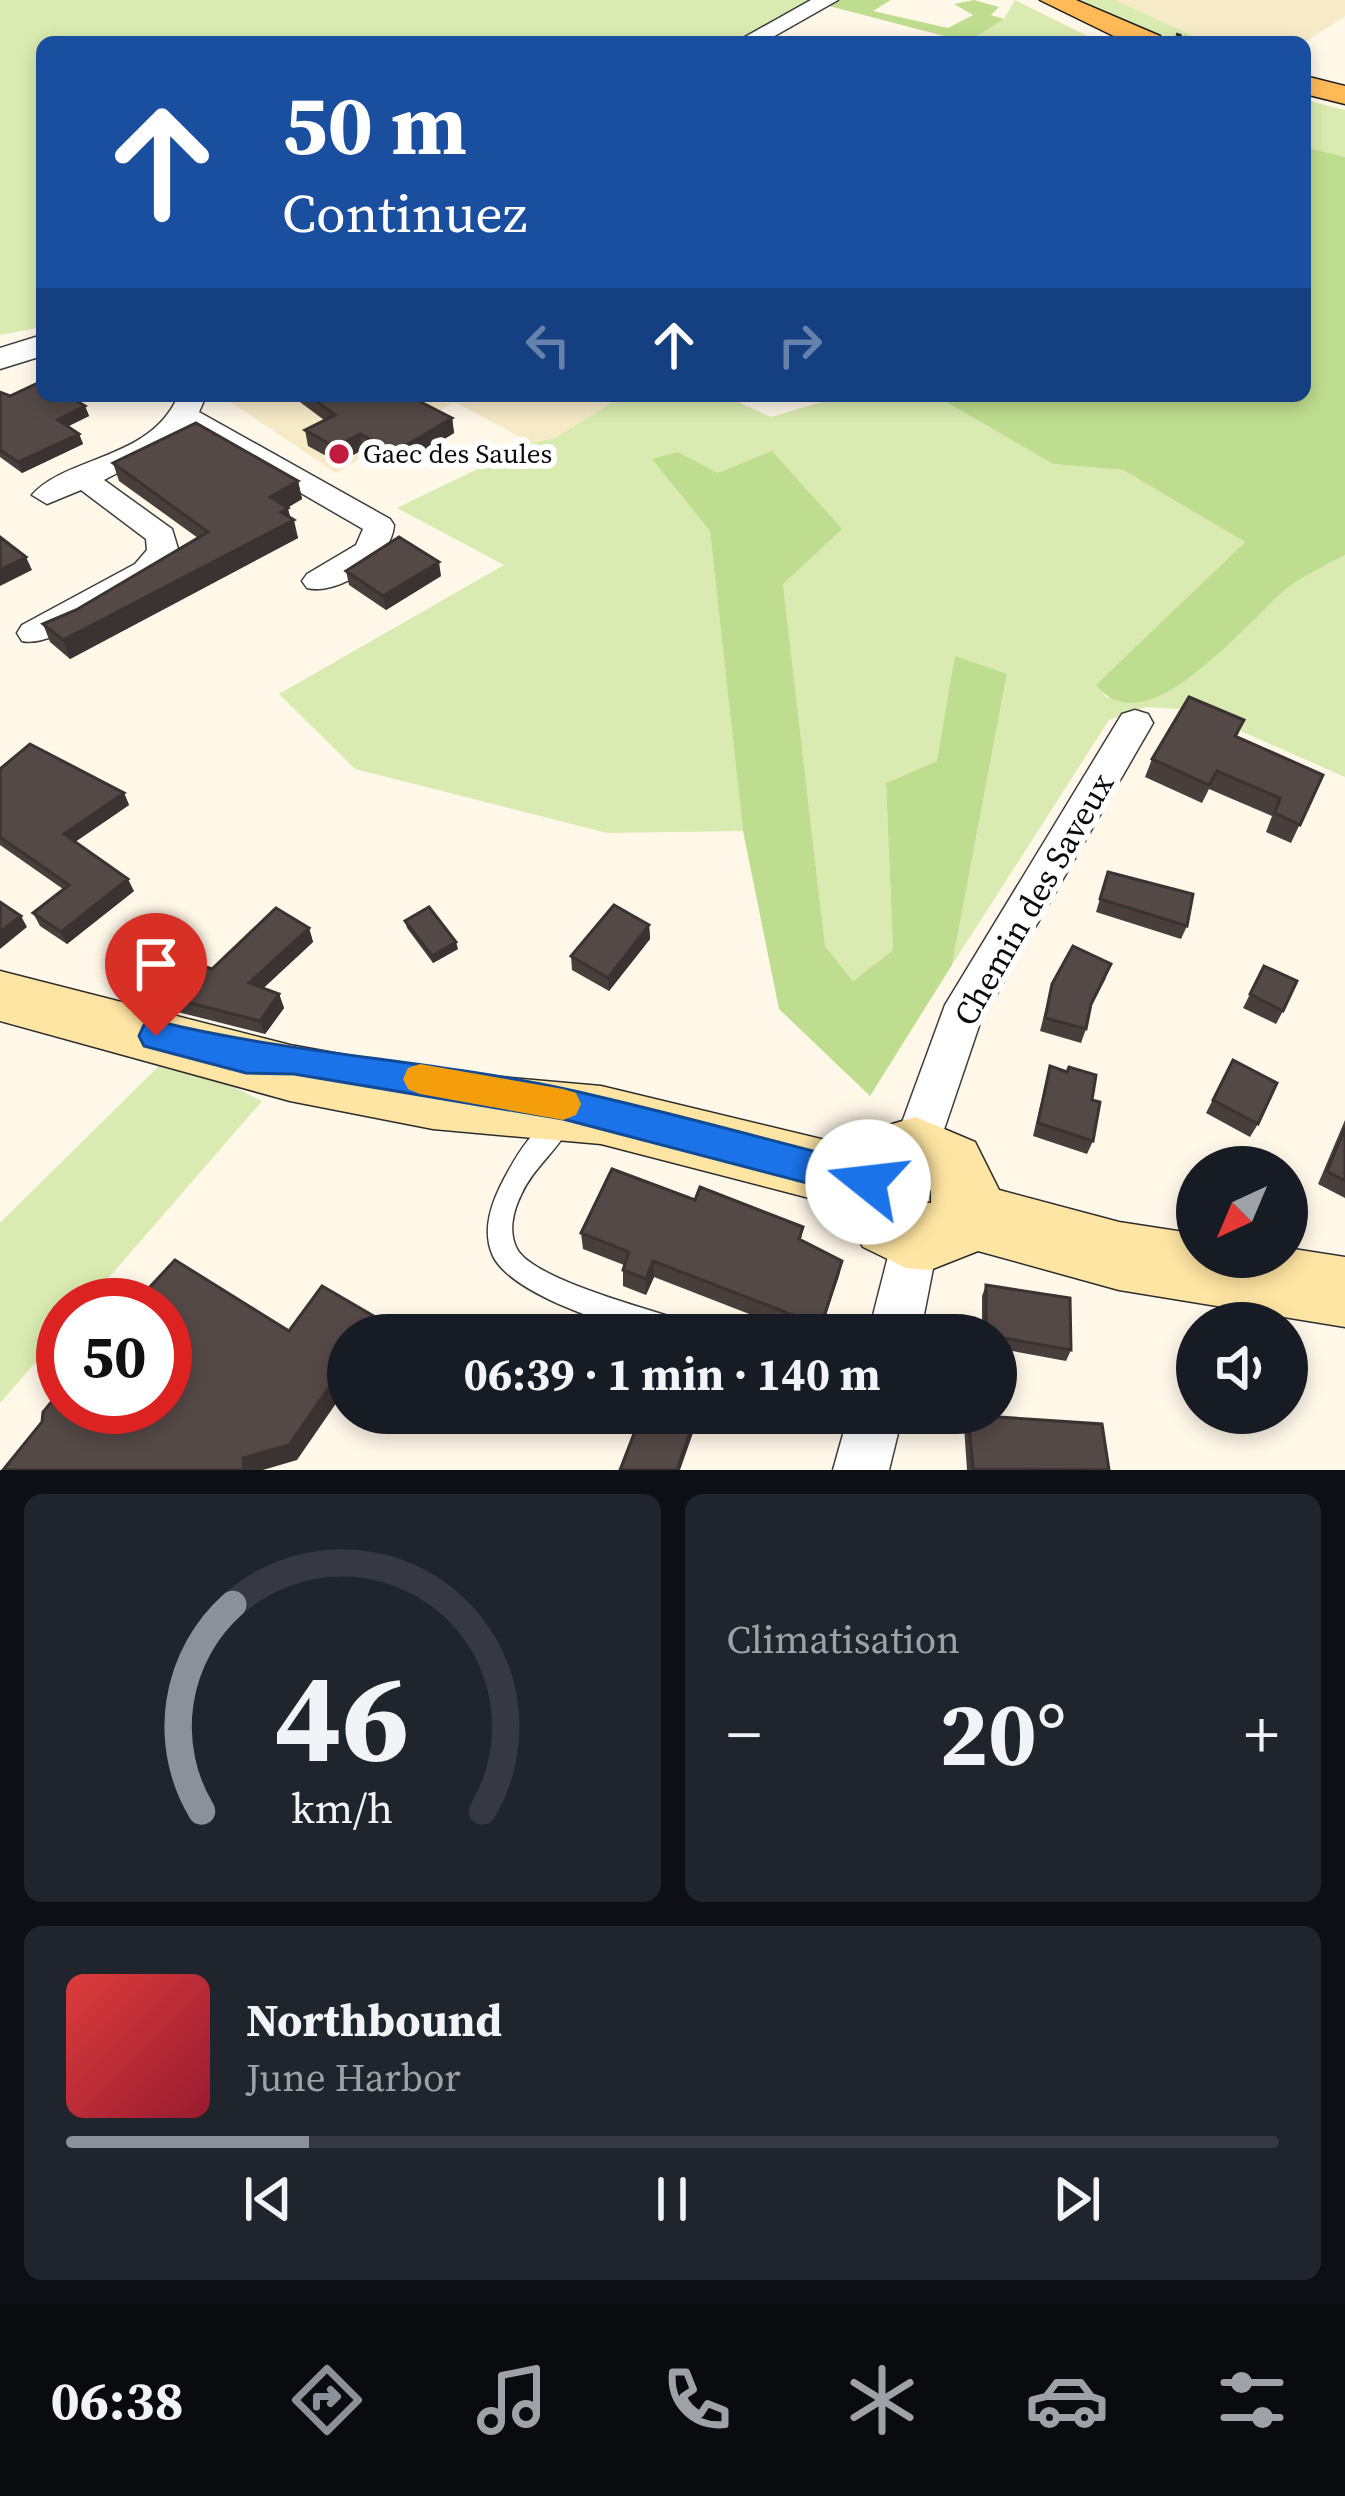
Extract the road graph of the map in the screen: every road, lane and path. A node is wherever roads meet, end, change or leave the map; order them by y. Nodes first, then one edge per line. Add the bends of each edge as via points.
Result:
1 (827, 0) edge
2 (1053, 0) edge
3 (1065, 0) edge
4 (1096, 20) junction
5 (758, 36) edge
6 (1135, 36) edge
7 (1311, 86) edge
8 (1345, 95) edge
9 (36, 347) edge
10 (0, 359) edge
11 (188, 406) edge
12 (83, 478) junction
13 (46, 495) dead end
14 (318, 581) dead end
15 (34, 633) dead end
16 (1135, 722) dead end
17 (8, 1008) edge
18 (587, 1114) junction
19 (892, 1164) junction
20 (939, 1226) junction
21 (1345, 1292) edge
22 (631, 1314) edge
23 (903, 1314) edge
24 (870, 1434) edge
25 (861, 1470) edge

1 - 5 street
2 - 4 main road
3 - 4 main road
4 - 6 main road
7 - 8 main road
9 - 10 street
11 - 12 street via 146,446
11 - 14 street via 379,524 372,547
12 - 13 street
12 - 15 street via 160,536 163,552 146,572
16 - 19 street, Chemin des Saveux via 960,1018
17 - 18 main road via 434,1100
18 - 19 main road
18 - 22 lane via 531,1154 509,1190 500,1233 507,1257 537,1279
19 - 20 main road via 875,1211 885,1223
20 - 21 main road
20 - 23 street
24 - 25 street

